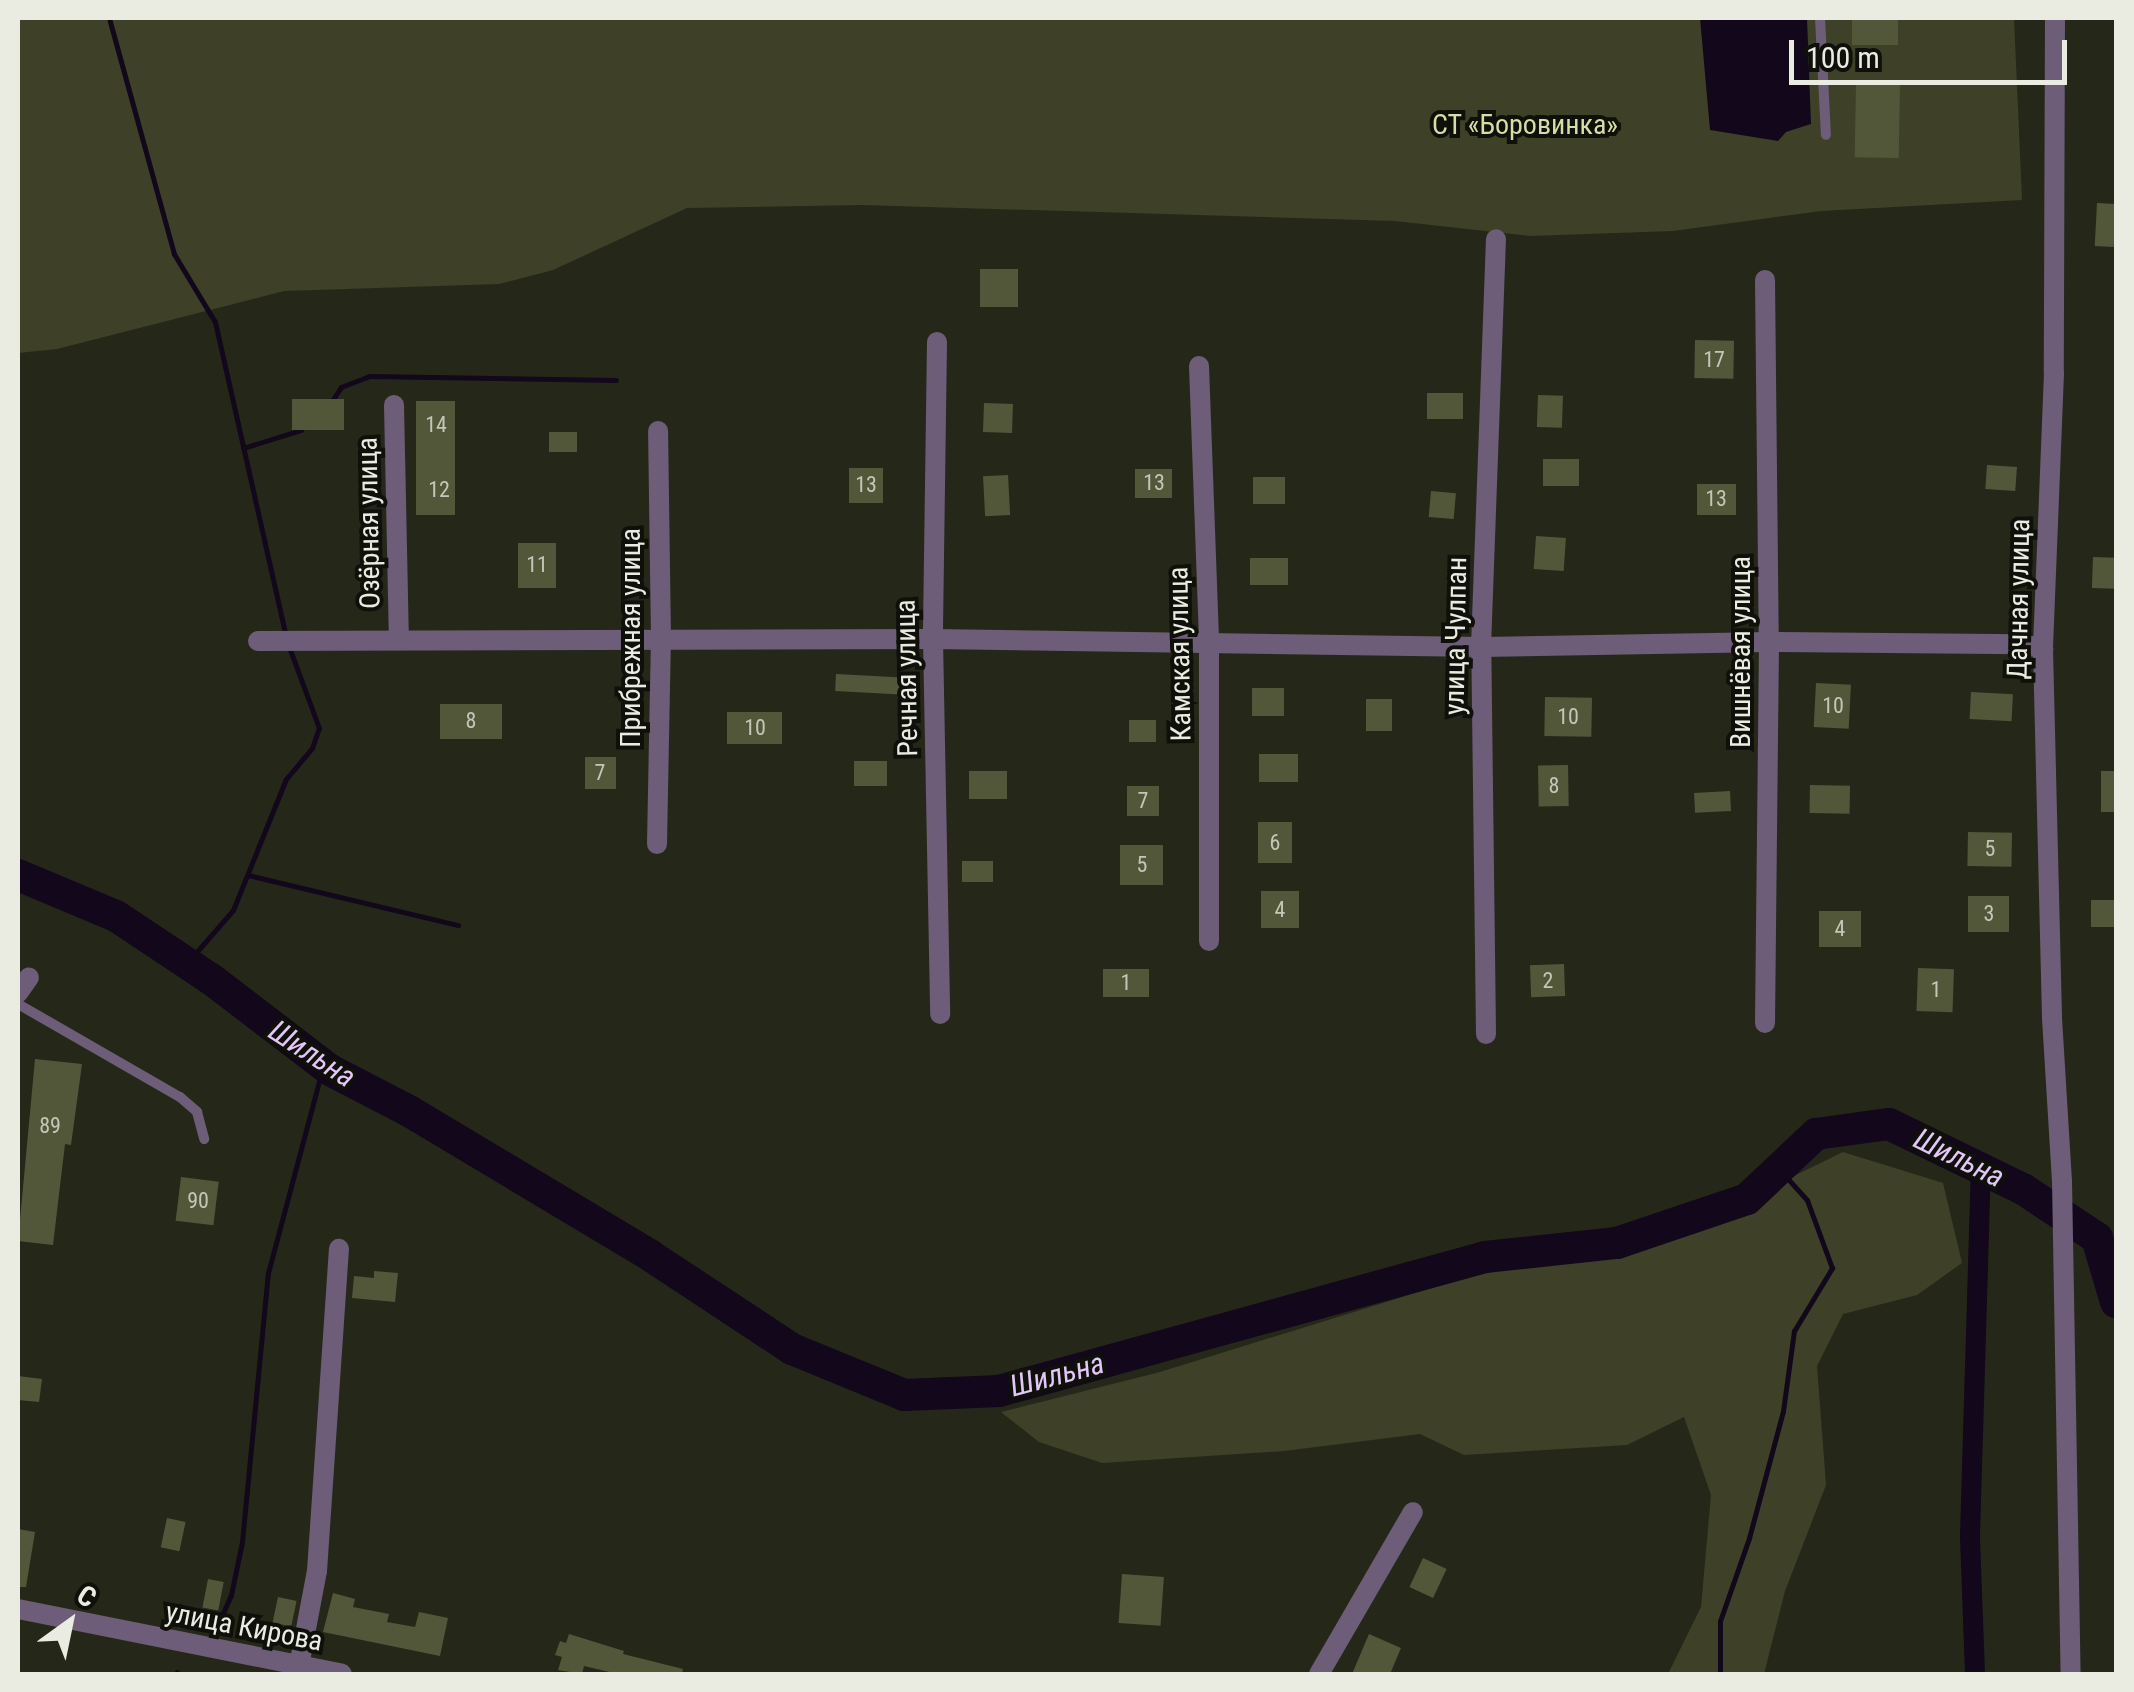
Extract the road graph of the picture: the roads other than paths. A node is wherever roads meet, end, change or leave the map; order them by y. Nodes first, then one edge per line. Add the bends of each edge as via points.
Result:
1 (1820, 18) edge
2 (2055, 18) edge
3 (1826, 135) dead end
4 (1496, 239) dead end
5 (1765, 280) dead end
6 (938, 342) dead end
7 (1200, 366) dead end
8 (394, 405) dead end
9 (658, 431) dead end
10 (933, 639) junction
11 (258, 640) dead end
12 (399, 640) junction
13 (661, 640) junction
14 (1769, 642) junction
15 (1208, 644) junction
16 (1481, 647) junction
17 (2043, 648) junction
18 (657, 844) dead end
19 (1210, 941) dead end
20 (18, 1004) edge
21 (940, 1014) dead end
22 (1766, 1023) dead end
23 (1486, 1034) dead end
24 (204, 1139) dead end
25 (339, 1248) dead end
26 (1413, 1512) dead end
27 (18, 1609) edge
28 (312, 1670) edge
29 (342, 1674) edge
30 (1319, 1674) edge
31 (2071, 1674) edge

1 - 3 lane
2 - 17 street, Дачная улица via 2054,373
4 - 16 street, улица Чулпан
5 - 14 street, Вишнёвая улица
6 - 10 street, Речная улица
7 - 15 street, Камская улица
8 - 12 street, Озёрная улица
9 - 13 street, Прибрежная улица
10 - 13 street
10 - 15 street
10 - 21 street, Речная улица
11 - 12 street
12 - 13 street
13 - 18 street, Прибрежная улица
14 - 16 street
14 - 17 street
14 - 22 street, Вишнёвая улица
15 - 16 street
15 - 19 street, Камская улица
16 - 23 street, улица Чулпан
17 - 31 street, Дачная улица
20 - 24 lane via 180,1098 197,1112
25 - 28 street
26 - 30 street
27 - 28 street, улица Кирова
28 - 29 street, улица Кирова

